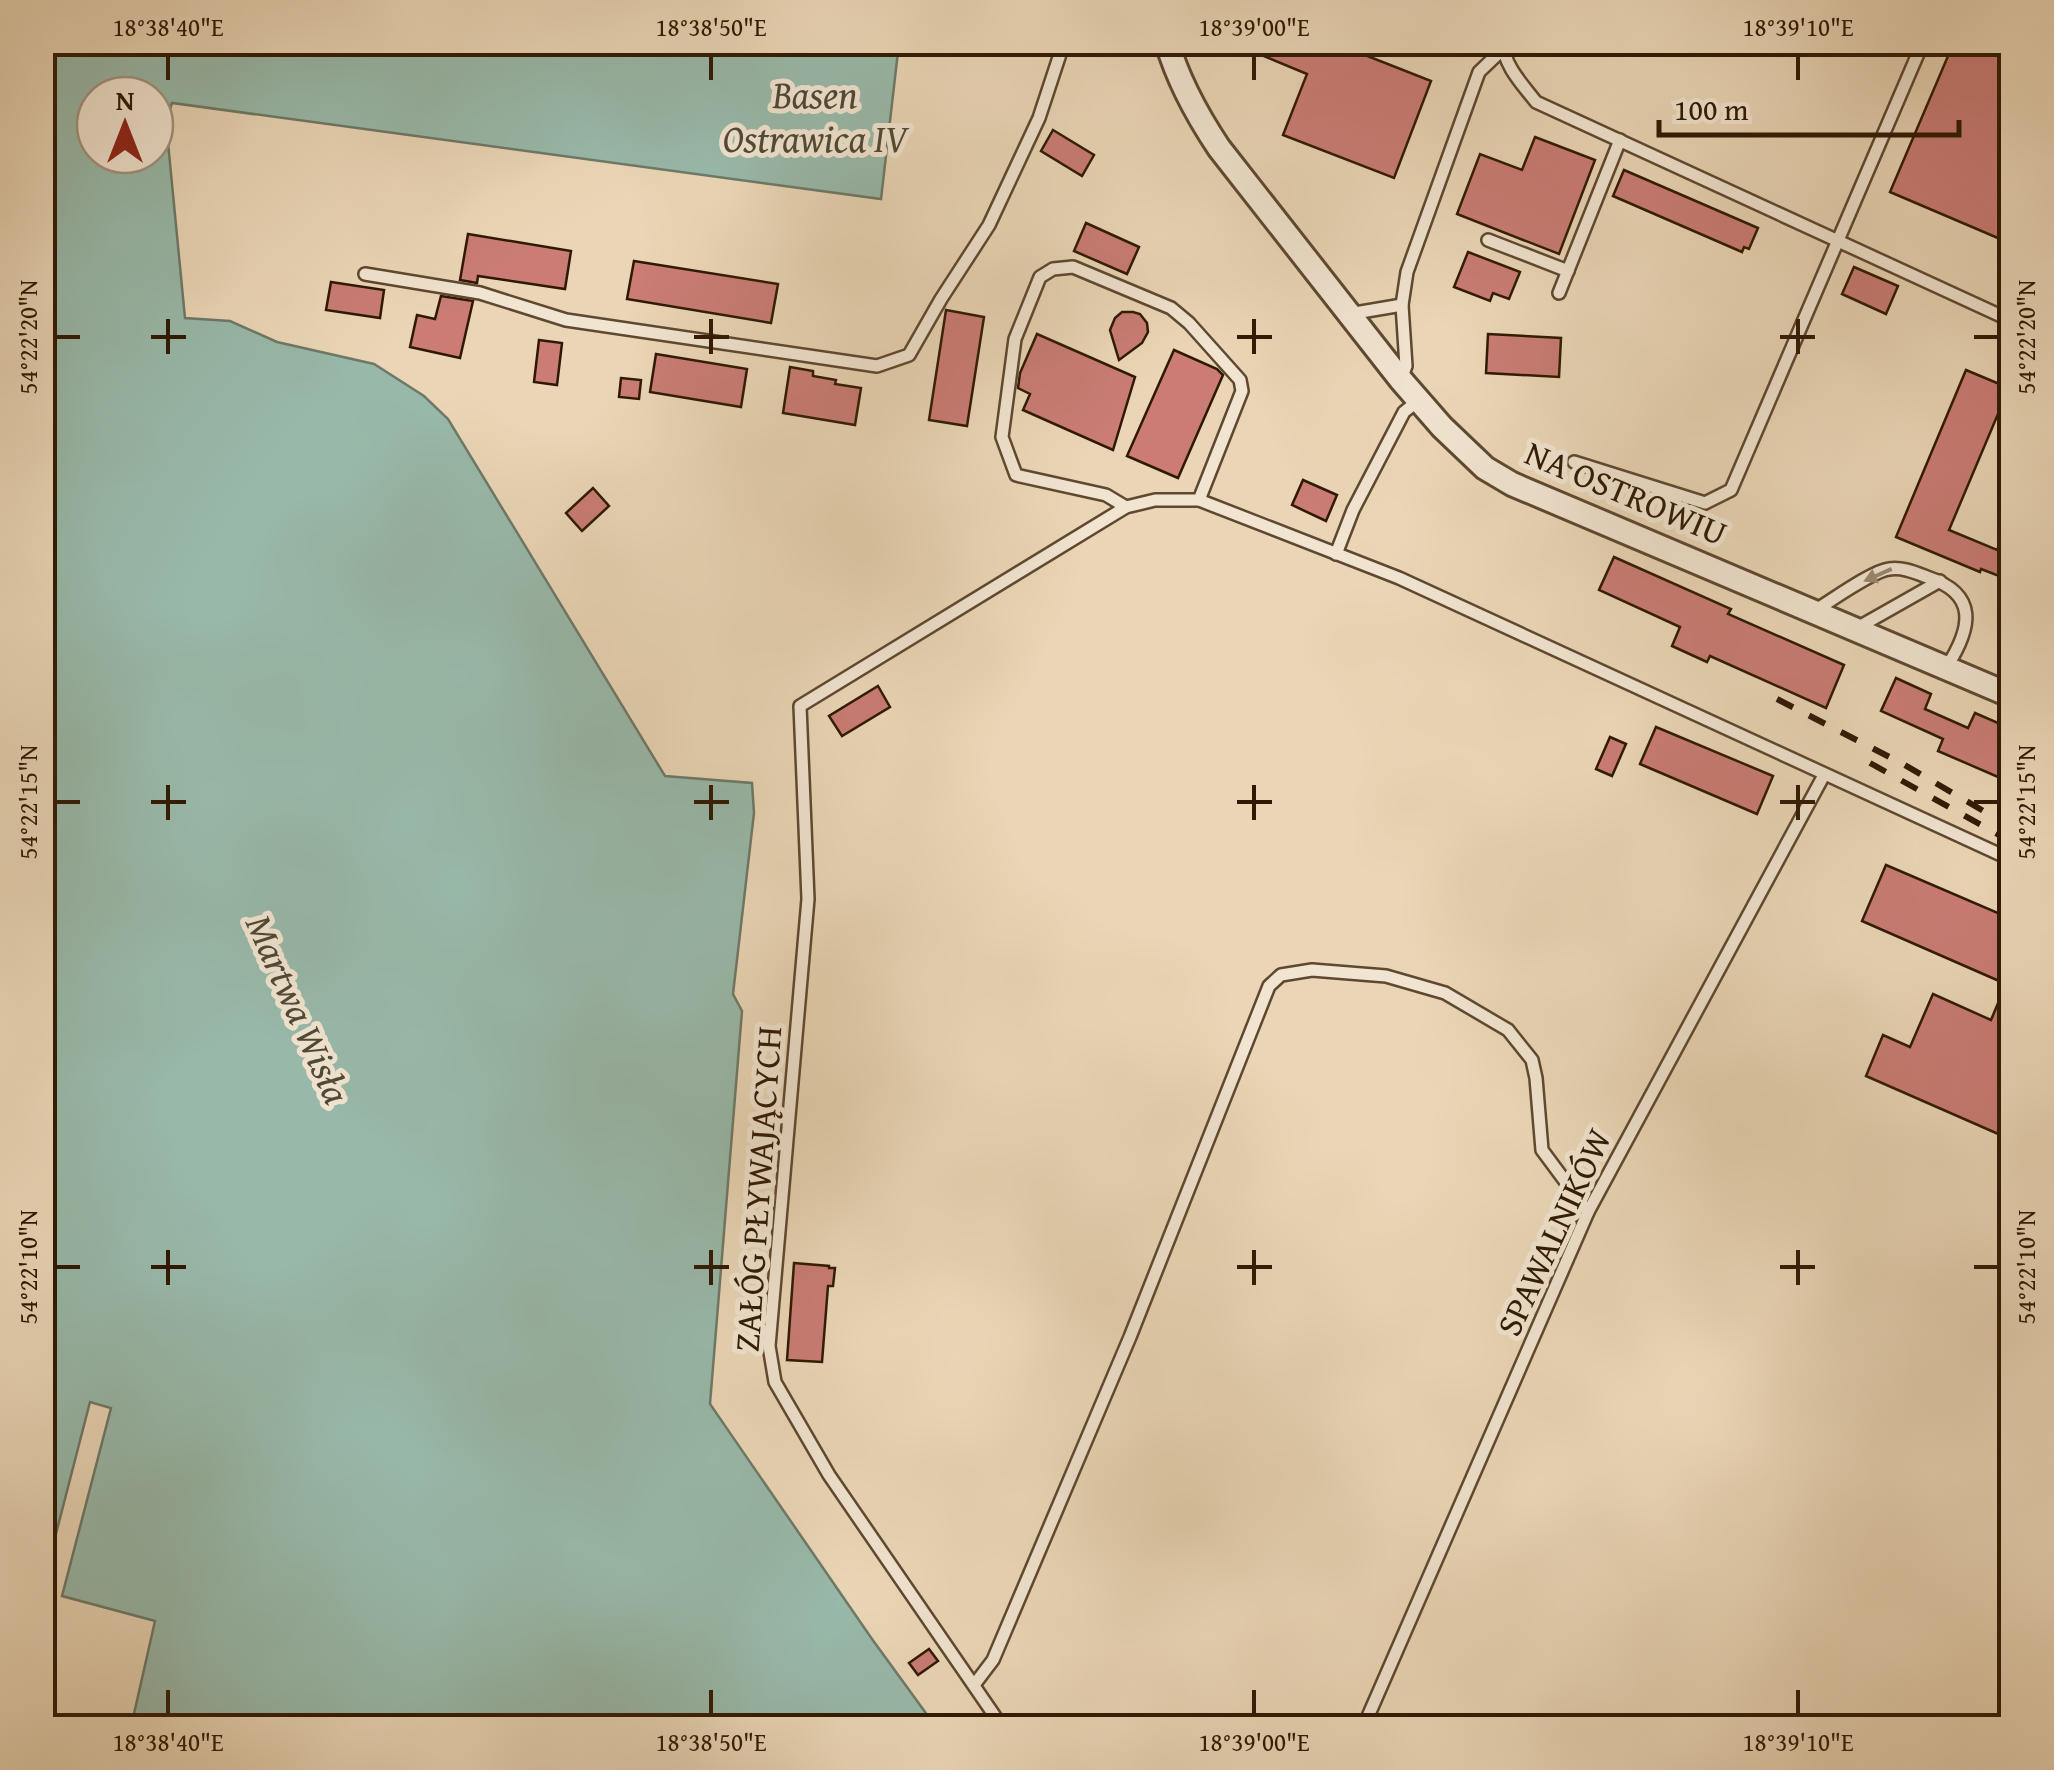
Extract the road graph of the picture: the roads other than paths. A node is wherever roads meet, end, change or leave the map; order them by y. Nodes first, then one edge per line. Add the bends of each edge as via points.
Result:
1 (1064, 42) edge
2 (1167, 42) edge
3 (1924, 42) edge
4 (1503, 46) edge
5 (1620, 140) junction
6 (1488, 240) dead end
7 (1839, 240) junction
8 (1568, 271) junction
9 (365, 274) dead end
10 (1559, 294) dead end
11 (1402, 306) junction
12 (1349, 314) junction
13 (2012, 321) edge
14 (1401, 380) junction
15 (1418, 400) junction
16 (1574, 462) dead end
17 (1199, 500) junction
18 (1126, 507) junction
19 (1336, 554) junction
20 (1940, 581) junction
21 (1814, 611) junction
22 (1856, 629) junction
23 (1946, 668) junction
24 (2008, 695) edge
25 (1824, 775) junction
26 (2012, 860) edge
27 (1588, 1212) junction
28 (974, 1685) junction
29 (1003, 1728) edge
30 (1363, 1728) edge

1 - 9 lane via 1039,118 989,225 908,356 877,366 566,320 480,293
2 - 12 street, NA OSTROWIU via 1198,117
3 - 7 lane
4 - 5 lane via 1536,102
4 - 11 lane via 1479,72 1407,272
5 - 7 lane
5 - 8 lane
6 - 8 lane
7 - 13 lane
7 - 16 lane via 1731,490 1705,503
8 - 10 lane
11 - 12 lane
11 - 14 lane
12 - 14 street, NA OSTROWIU
14 - 15 street, NA OSTROWIU
15 - 19 lane via 1404,412
15 - 21 street, NA OSTROWIU via 1485,468 1512,484
17 - 18 lane
17 - 18 lane via 1242,390 1240,380 1171,308 1073,267 1053,269 1040,277 1015,339 1002,437 1016,475 1106,495
17 - 19 lane
18 - 28 lane, ZAŁÓG PŁYWAJĄCYCH via 800,706 808,899 769,1346 775,1382 829,1475
19 - 25 lane
20 -> 21 lane via 1885,569
20 - 22 lane
20 - 23 lane via 1966,608 1964,636
21 - 22 street, NA OSTROWIU
22 - 23 street, NA OSTROWIU
23 - 24 street, NA OSTROWIU
25 - 26 lane
25 - 27 lane, SPAWALNIKÓW
27 - 28 lane via 1542,1150 1532,1060 1508,1030 1445,994 1386,976 1312,970 1282,975 1269,986 1130,1337 993,1660
27 - 30 lane, SPAWALNIKÓW
28 - 29 lane, ZAŁÓG PŁYWAJĄCYCH

